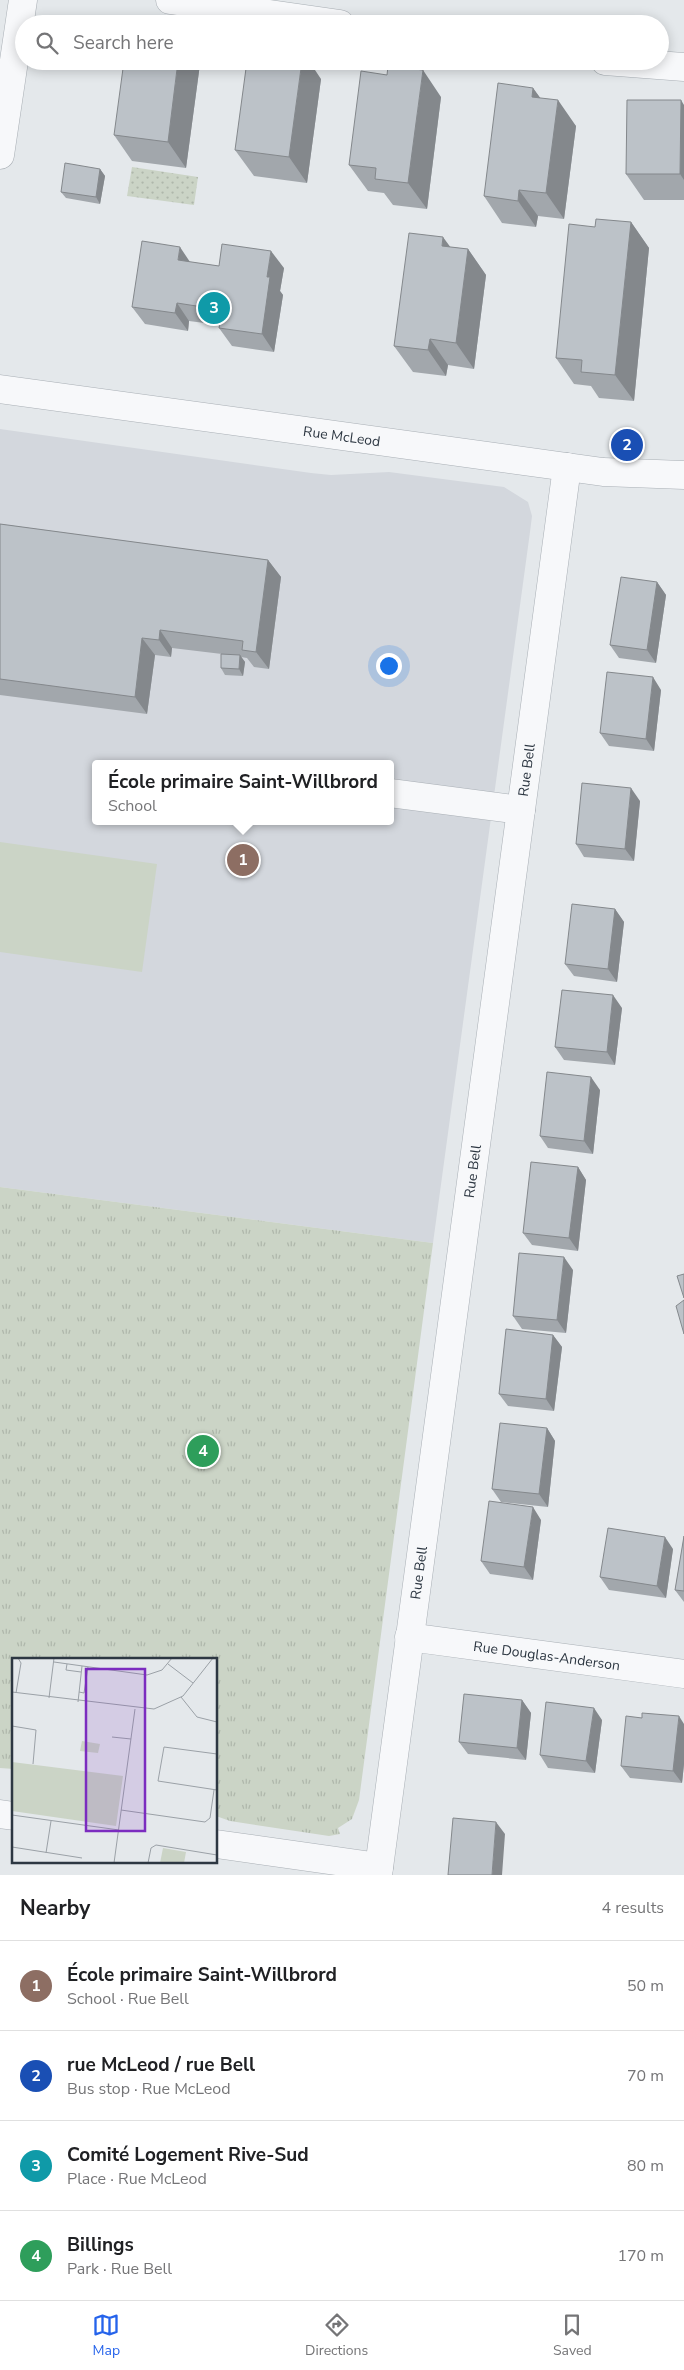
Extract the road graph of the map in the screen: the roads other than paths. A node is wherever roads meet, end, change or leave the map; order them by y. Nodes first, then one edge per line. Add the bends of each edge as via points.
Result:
1 (23, 0) edge
2 (170, 0) edge
3 (21, 15) edge
4 (276, 15) edge
5 (15, 54) edge
6 (669, 66) edge
7 (684, 67) edge
8 (0, 155) edge
9 (0, 389) edge
10 (567, 467) junction
11 (684, 475) edge
12 (394, 794) edge
13 (521, 810) junction
14 (409, 1637) junction
15 (684, 1674) edge
16 (218, 1844) edge
17 (379, 1871) edge

1 - 3 street
2 - 4 street
5 - 8 street
6 - 7 street
9 - 10 street, Rue McLeod
10 - 11 street, Rue McLeod
10 - 13 street, Rue Bell
12 - 13 street
13 - 14 street, Rue Bell
14 - 15 street, Rue Douglas-Anderson
14 - 17 street, Rue Bell
16 - 17 street

